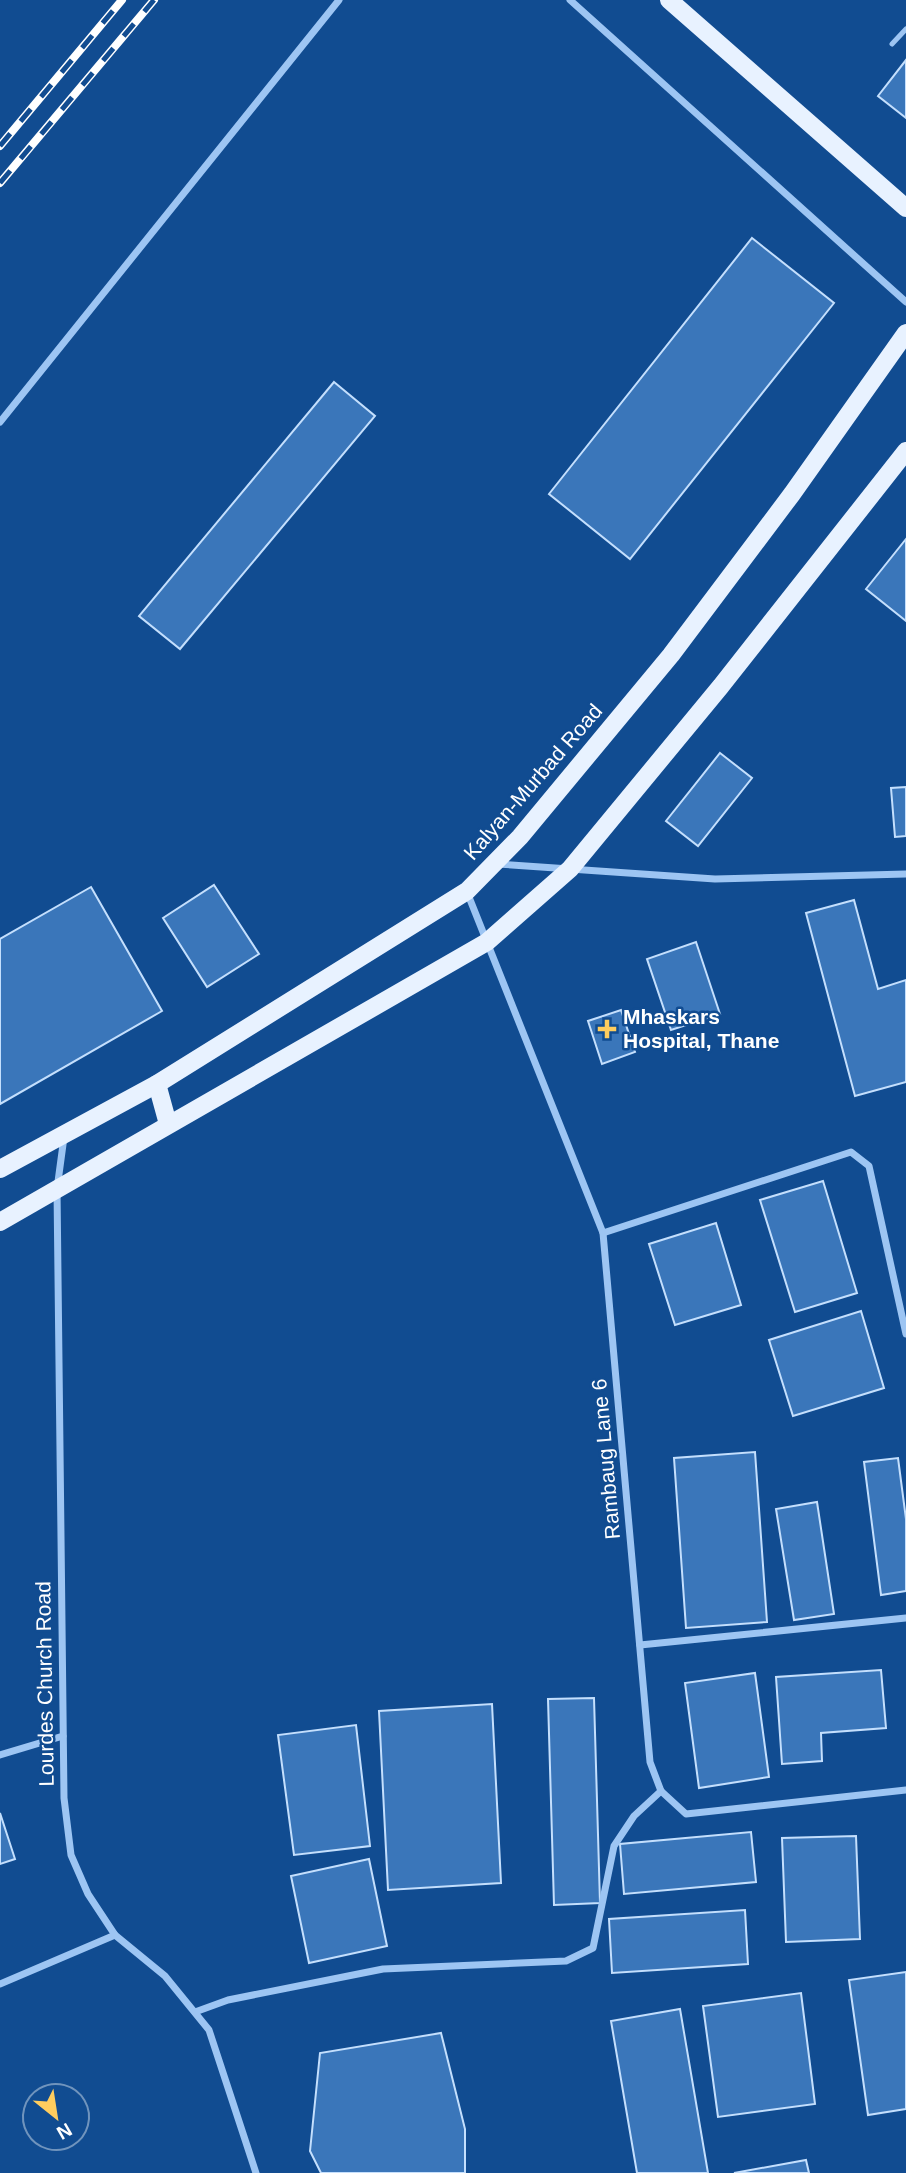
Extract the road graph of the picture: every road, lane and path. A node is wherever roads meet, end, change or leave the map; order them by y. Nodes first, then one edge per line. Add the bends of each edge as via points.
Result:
1 (339, 0) edge
2 (570, 0) edge
3 (669, 0) edge
4 (906, 29) edge
5 (892, 44) dead end
6 (906, 208) edge
7 (906, 302) edge
8 (906, 333) edge
9 (0, 422) edge
10 (906, 451) edge
11 (496, 864) junction
12 (570, 869) junction
13 (906, 874) edge
14 (467, 891) junction
15 (487, 942) junction
16 (157, 1084) junction
17 (168, 1124) junction
18 (64, 1136) junction
19 (0, 1169) edge
20 (57, 1189) junction
21 (0, 1222) edge
22 (603, 1233) junction
23 (906, 1334) edge
24 (906, 1618) edge
25 (640, 1645) junction
26 (63, 1737) junction
27 (0, 1755) edge
28 (906, 1790) edge
29 (661, 1791) junction
30 (115, 1935) junction
31 (0, 1984) edge
32 (195, 2012) junction
33 (256, 2173) edge

1 - 9 street
2 - 7 street
3 - 6 main road
4 - 5 lane
8 - 11 main road, Kalyan-Murbad Road via 671,655
10 - 12 main road
11 - 12 street
11 - 14 main road, Kalyan-Murbad Road
12 - 13 street via 715,879
12 - 15 main road
14 - 15 street, Rambaug Lane 6
14 - 16 main road, Kalyan-Murbad Road
15 - 17 main road
15 - 22 street, Rambaug Lane 6
16 - 17 main road
16 - 18 main road, Kalyan-Murbad Road
17 - 20 main road
18 - 19 main road, Kalyan-Murbad Road
18 - 20 street, Lourdes Church Road
20 - 21 main road
20 - 26 street, Lourdes Church Road
22 - 23 street via 851,1152 869,1166
22 - 25 street, Rambaug Lane 6
24 - 25 street
25 - 29 street, Rambaug Lane 6 via 650,1762
26 - 27 street
26 - 30 street, Lourdes Church Road via 71,1855 88,1894
28 - 29 street, Rambaug Lane 6 via 686,1814
29 - 32 street via 634,1816 614,1846 593,1948 566,1961 383,1969 228,2000
30 - 31 street
30 - 32 street, Lourdes Church Road via 165,1976
32 - 33 street, Lourdes Church Road via 209,2030

